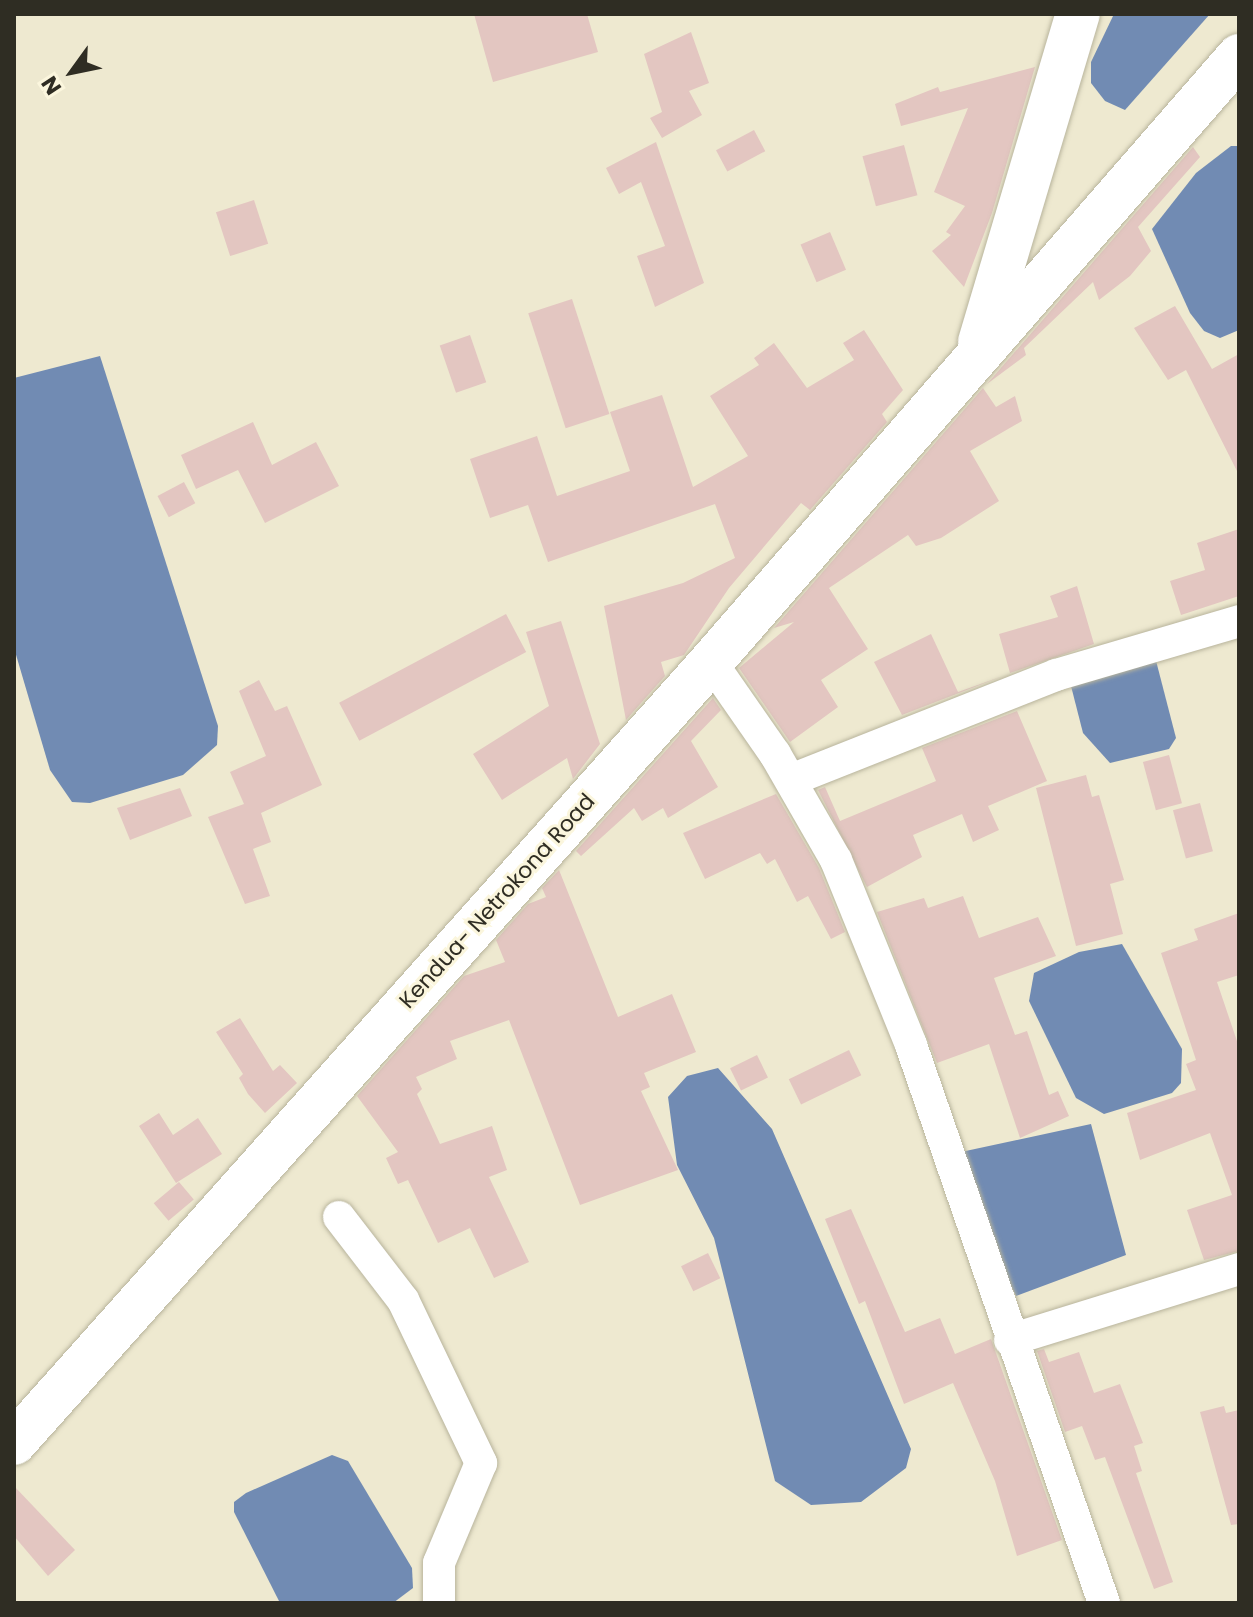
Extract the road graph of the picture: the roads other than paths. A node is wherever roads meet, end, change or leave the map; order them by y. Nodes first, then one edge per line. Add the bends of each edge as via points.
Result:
1 (1078, 14) edge
2 (1239, 56) edge
3 (976, 356) junction
4 (1239, 621) edge
5 (711, 662) junction
6 (791, 780) junction
7 (339, 1217) dead end
8 (1239, 1269) edge
9 (1010, 1340) junction
10 (14, 1443) edge
11 (439, 1603) edge
12 (1104, 1603) edge

1 - 3 main road
2 - 3 main road, Kendua- Netrokona Road
3 - 5 main road, Kendua- Netrokona Road
4 - 6 street via 1056,675
5 - 6 street
5 - 10 main road, Kendua- Netrokona Road
6 - 9 street via 836,860 911,1045
7 - 11 street via 403,1300 481,1463 439,1563
8 - 9 street
9 - 12 street

